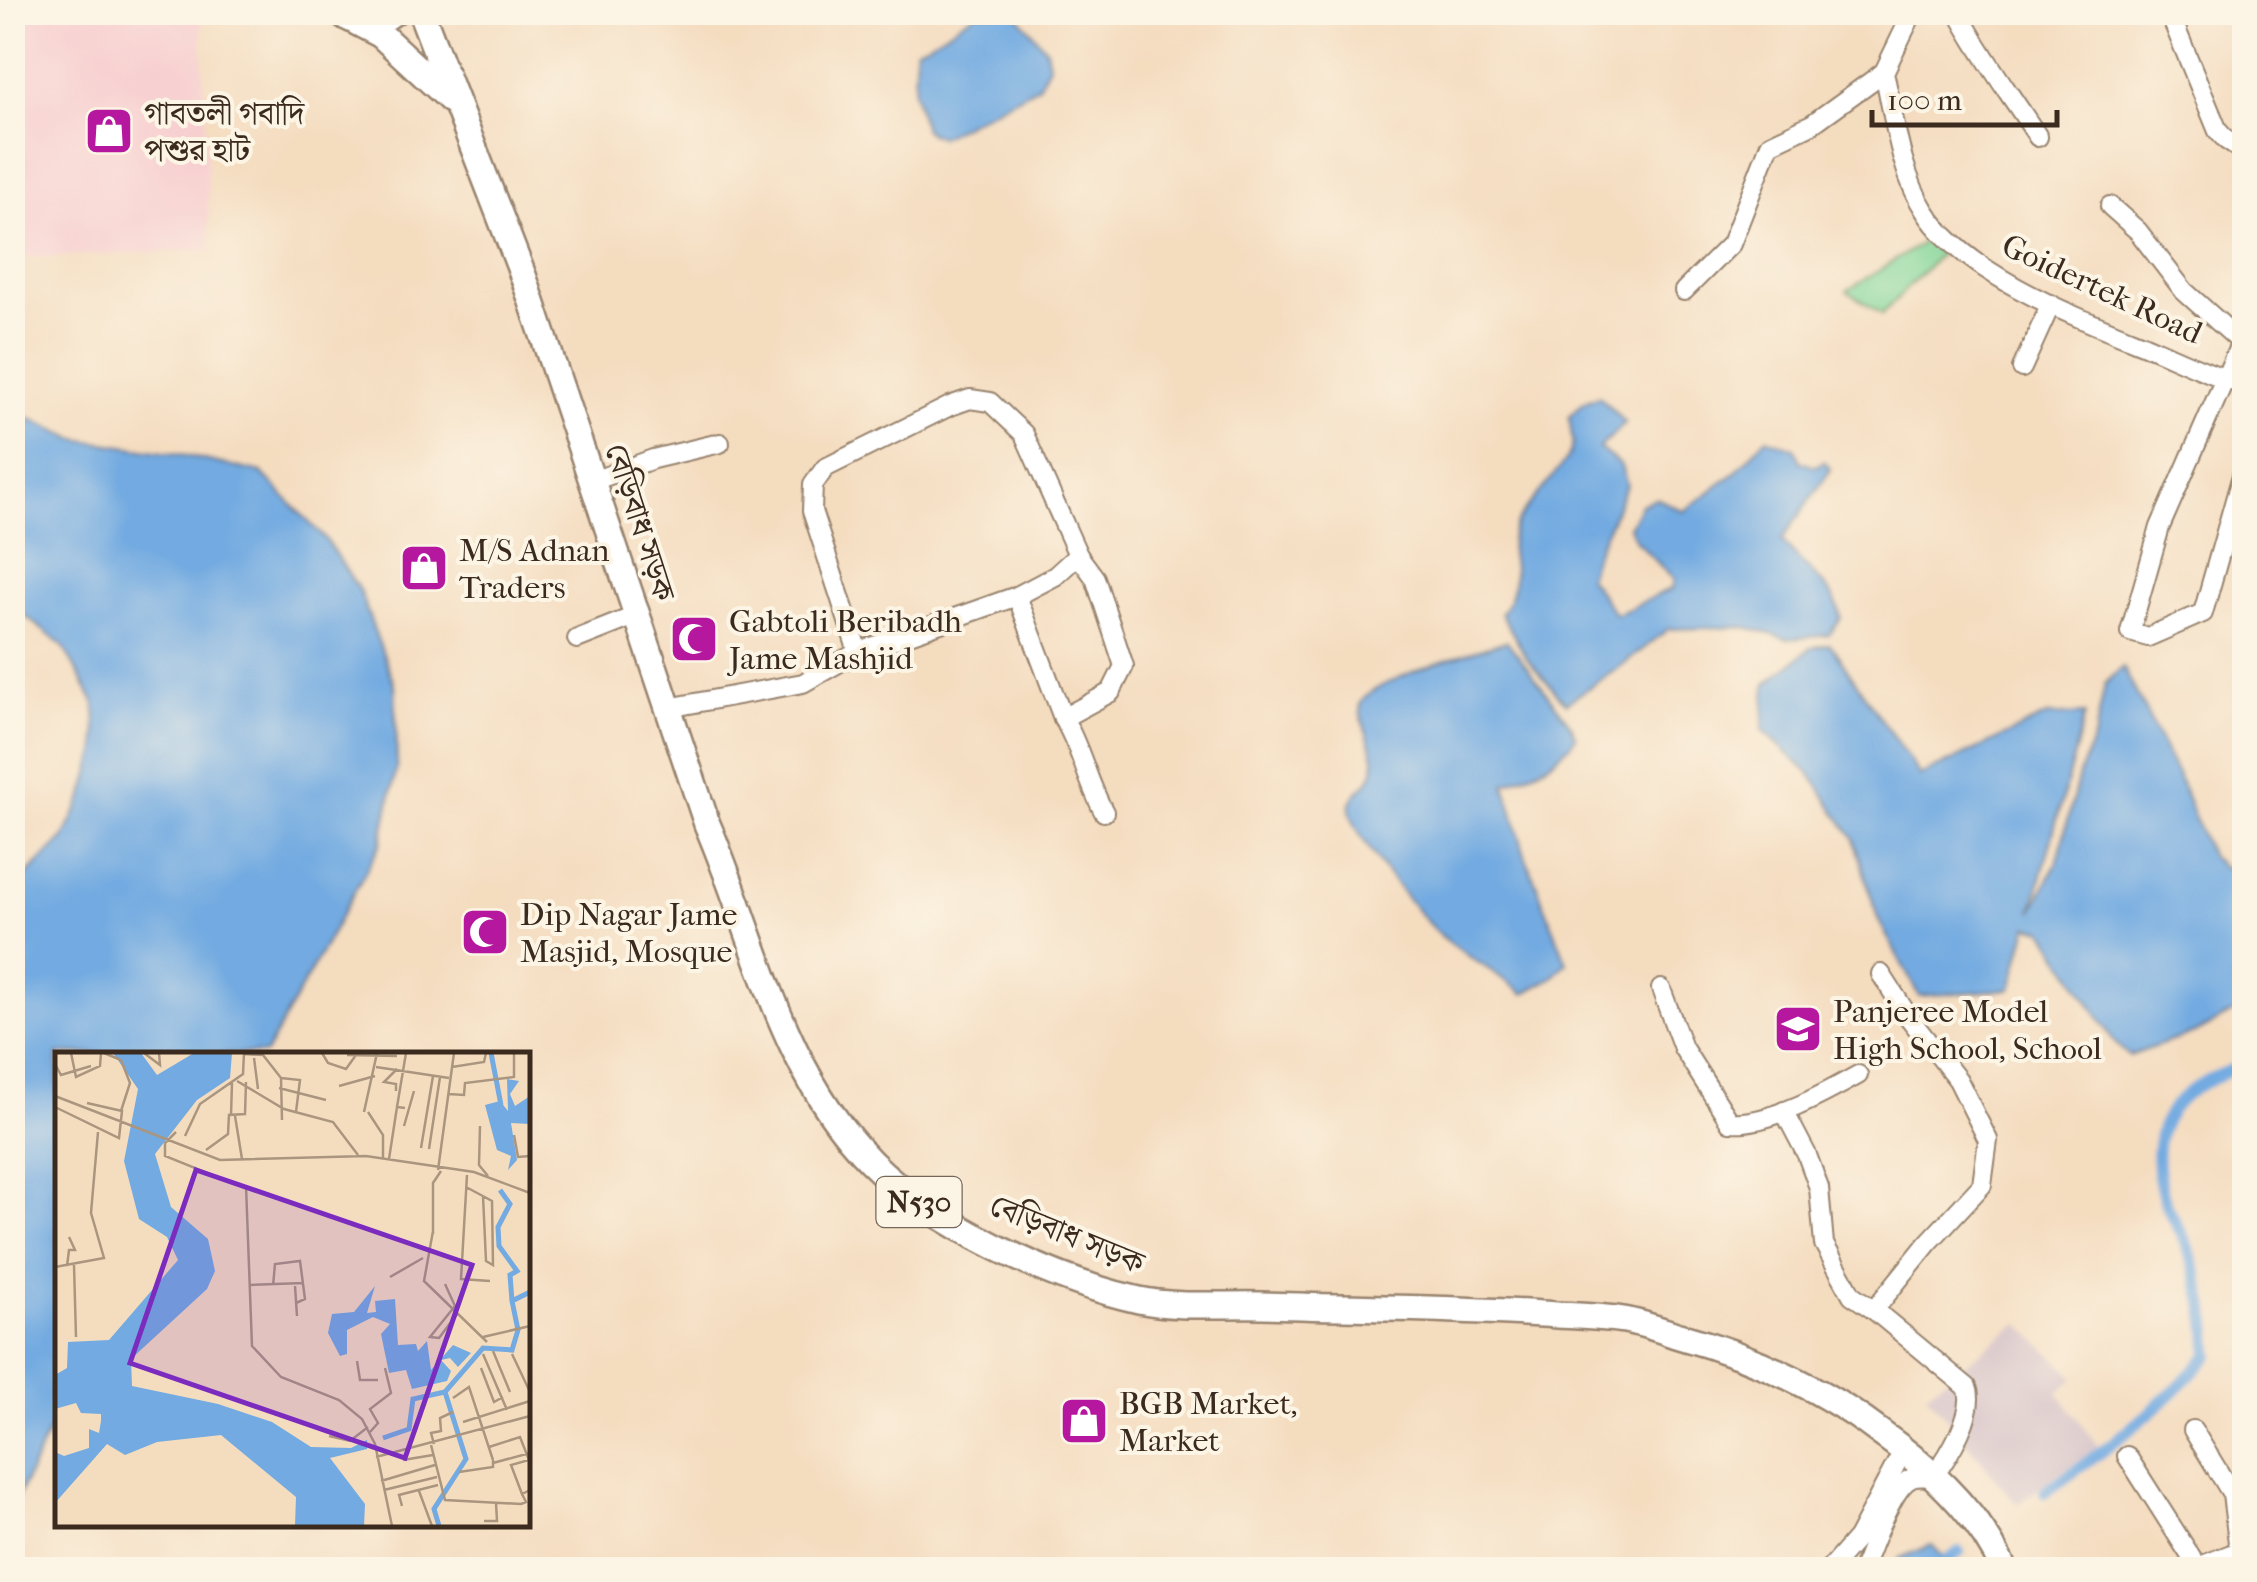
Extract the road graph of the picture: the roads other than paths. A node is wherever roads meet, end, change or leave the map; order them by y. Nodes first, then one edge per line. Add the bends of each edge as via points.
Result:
1 (394, 12) edge
2 (421, 12) edge
3 (1913, 12) edge
4 (1958, 12) edge
5 (2169, 12) edge
6 (349, 18) edge
7 (1884, 72) junction
8 (461, 110) junction
9 (2038, 137) dead end
10 (2244, 152) edge
11 (2110, 206) dead end
12 (1684, 291) dead end
13 (2051, 304) junction
14 (2022, 368) dead end
15 (2235, 382) edge
16 (720, 444) dead end
17 (2244, 468) edge
18 (594, 481) junction
19 (1078, 555) junction
20 (1017, 596) junction
21 (636, 616) junction
22 (576, 639) dead end
23 (858, 652) junction
24 (668, 708) junction
25 (1063, 718) junction
26 (1104, 812) dead end
27 (1881, 974) dead end
28 (1661, 989) dead end
29 (1858, 1075) dead end
30 (1784, 1111) junction
31 (1874, 1310) junction
32 (2192, 1430) dead end
33 (1904, 1449) junction
34 (2128, 1456) dead end
35 (1933, 1477) junction
36 (2238, 1490) edge
37 (2241, 1560) edge
38 (2194, 1568) edge
39 (1828, 1570) edge
40 (1862, 1570) edge
41 (2004, 1570) edge

1 - 6 highway via 372,24
2 - 8 highway, বেড়িবাধ সড়ক
3 - 7 street
4 - 9 street
5 - 10 street via 2218,130
6 - 8 highway, বেড়িবাধ সড়ক via 381,35
7 - 12 street via 1812,124 1770,144 1731,244
7 - 13 street, Goidertek Road via 1923,208 1972,260
8 - 18 highway, বেড়িবাধ সড়ক / N530
11 - 15 street via 2184,291 2241,342
13 - 14 street
13 - 15 street, Goidertek Road
15 - 17 street via 2160,527 2130,632 2148,637 2203,614
16 - 18 street
18 - 21 highway, বেড়িবাধ সড়ক / N530
19 - 20 street
19 - 23 street via 1024,434 990,402 950,406 825,468 813,485 815,523
19 - 25 street via 1095,578 1124,666 1111,692
20 - 23 street
20 - 25 street
21 - 22 street
21 - 24 highway, বেড়িবাধ সড়ক / N530
23 - 24 street via 803,684
24 - 33 highway, বেড়িবাধ সড়ক / N530 via 770,992 809,1076 854,1144 931,1211 1033,1264 1143,1301 1626,1320 1735,1352 1840,1402
25 - 26 street
27 - 31 street via 1958,1080 1988,1140 1982,1184
28 - 30 street via 1683,1048 1730,1122
29 - 30 street
30 - 31 street via 1819,1188 1824,1244 1852,1296
31 - 35 street via 1970,1390 1954,1447
32 - 36 street
33 - 35 highway, বেড়িবাধ সড়ক / N530
33 - 39 street via 1857,1538
34 - 38 street
35 - 40 street via 1907,1480
35 - 41 highway, বেড়িবাধ সড়ক / N530 via 1996,1550
36 - 37 street
37 - 38 street

